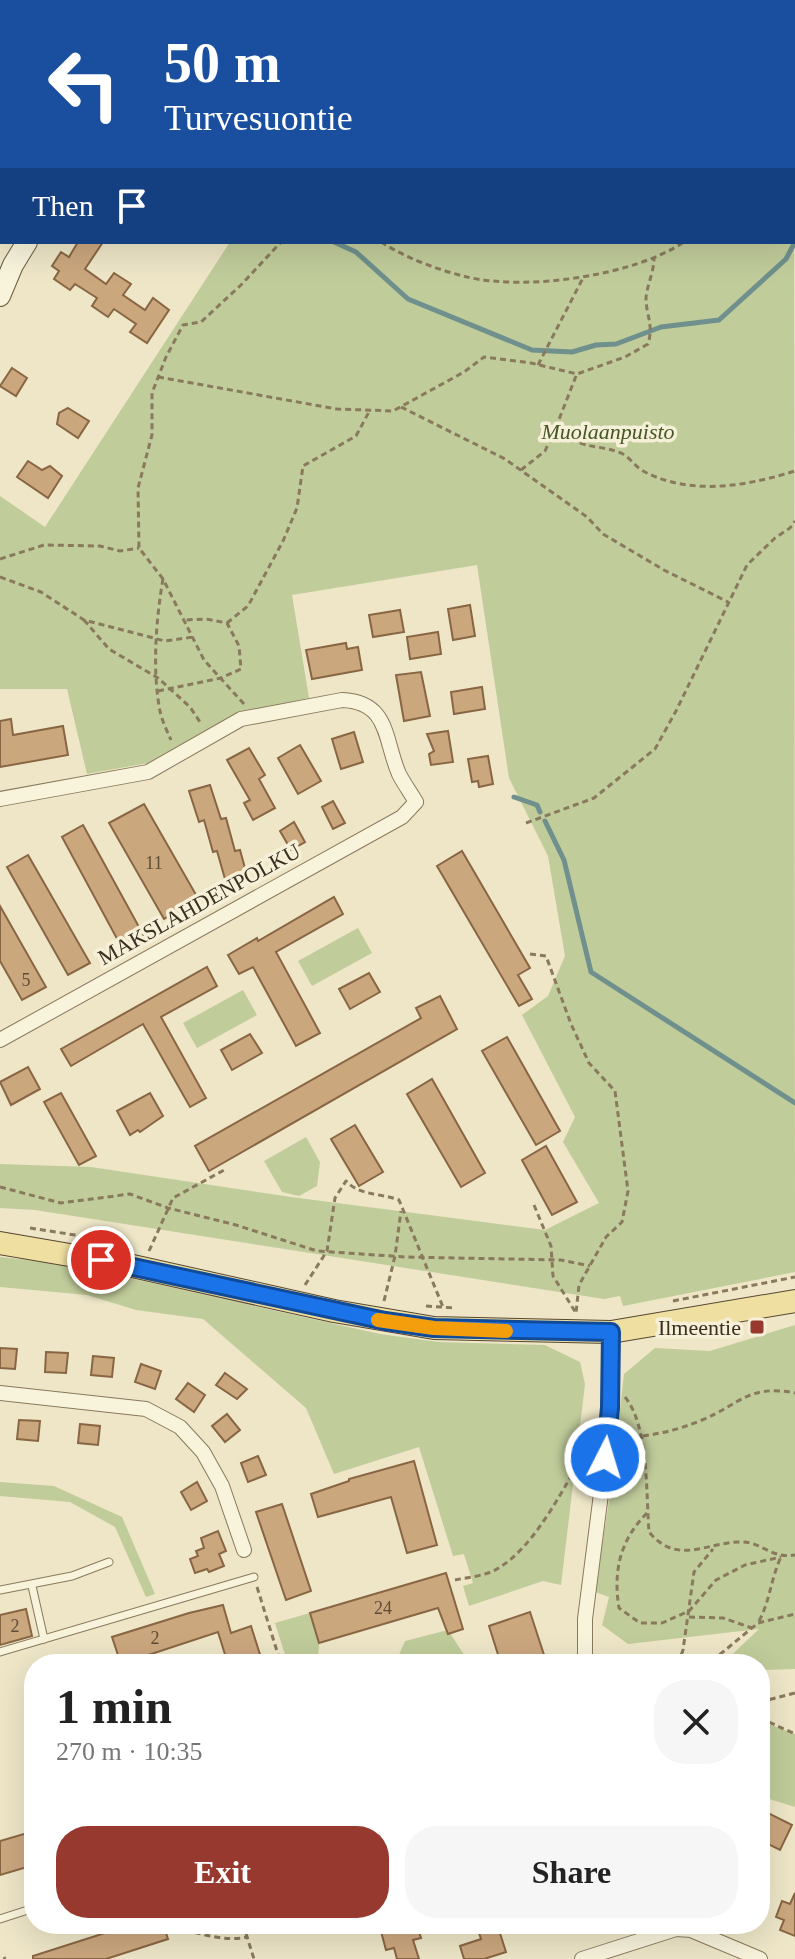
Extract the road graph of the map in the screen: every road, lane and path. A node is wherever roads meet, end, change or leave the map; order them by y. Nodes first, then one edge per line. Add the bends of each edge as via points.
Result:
1 (26, 244) edge
2 (279, 244) edge
3 (384, 244) edge
4 (680, 244) edge
5 (654, 258) junction
6 (584, 276) junction
7 (0, 296) edge
8 (538, 365) junction
9 (577, 374) junction
10 (158, 377) junction
11 (401, 407) junction
12 (370, 410) junction
13 (558, 422) junction
14 (521, 470) junction
15 (795, 471) edge
16 (795, 521) edge
17 (139, 548) junction
18 (0, 559) edge
19 (0, 577) edge
20 (163, 579) junction
21 (728, 602) junction
22 (84, 620) junction
23 (184, 620) junction
24 (227, 623) junction
25 (193, 637) junction
26 (156, 639) junction
27 (158, 678) junction
28 (221, 678) junction
29 (169, 688) junction
30 (158, 691) junction
31 (254, 716) junction
32 (210, 736) junction
33 (177, 756) junction
34 (0, 799) edge
35 (526, 823) dead end
36 (530, 954) dead end
37 (0, 1040) edge
38 (226, 1169) dead end
39 (0, 1187) edge
40 (534, 1205) dead end
41 (402, 1207) junction
42 (168, 1208) junction
43 (29, 1227) dead end
44 (103, 1240) dead end
45 (0, 1243) edge
46 (149, 1251) dead end
47 (327, 1251) junction
48 (395, 1256) junction
49 (422, 1257) junction
50 (552, 1261) junction
51 (590, 1266) junction
52 (795, 1277) edge
53 (305, 1285) dead end
54 (371, 1299) dead end
55 (795, 1301) edge
56 (668, 1302) dead end
57 (413, 1305) dead end
58 (443, 1307) junction
59 (464, 1309) dead end
60 (588, 1312) dead end
61 (576, 1313) junction
62 (611, 1332) junction
63 (611, 1381) junction
64 (0, 1393) edge
65 (795, 1393) edge
66 (641, 1437) junction
67 (608, 1439) junction
68 (584, 1454) dead end
69 (647, 1512) junction
70 (714, 1548) junction
71 (244, 1550) dead end
72 (795, 1555) edge
73 (781, 1557) junction
74 (109, 1562) dead end
75 (254, 1577) joint
76 (455, 1580) dead end
77 (32, 1586) junction
78 (0, 1590) edge
79 (689, 1614) junction
80 (795, 1614) edge
81 (758, 1623) junction
82 (752, 1628) junction
83 (44, 1639) junction
84 (0, 1652) edge
85 (278, 1654) edge
86 (585, 1654) edge
87 (680, 1654) edge
88 (720, 1654) edge
89 (795, 1693) edge
90 (770, 1699) edge
91 (770, 1723) edge
92 (795, 1734) edge
93 (24, 1911) edge
94 (0, 1919) edge
95 (201, 1934) edge
96 (246, 1934) edge
97 (644, 1934) edge
98 (701, 1934) edge
99 (247, 1937) junction
100 (254, 1959) edge
101 (582, 1959) edge
102 (760, 1959) edge

1 - 7 street
2 - 10 path via 201,322 183,325
3 - 6 path via 468,277 519,282
4 - 5 path
5 - 6 path
5 - 9 path via 646,297 652,330 648,344
6 - 8 path
8 - 9 path
8 - 11 path via 484,357
9 - 13 path
10 - 12 path via 337,409
10 - 17 path via 152,393 152,435 138,488
11 - 12 path
11 - 14 path
12 - 24 path via 356,436 303,466 297,508 283,541 248,606
13 - 14 path via 545,451
13 - 15 path via 566,435 588,447 622,453 643,472 672,482 737,487
14 - 21 path via 603,534
16 - 21 path via 747,565
17 - 18 path via 44,545
17 - 20 path
19 - 22 path via 41,592
20 - 23 path
20 - 26 path
21 - 35 path via 655,749 594,798
22 - 26 path
22 - 27 path via 109,649
23 - 24 path
23 - 25 path
24 - 28 path via 239,646 241,669
25 - 26 path
25 - 28 path
26 - 27 path
27 - 29 path
27 - 30 path
28 - 29 path
28 - 31 path
29 - 30 path
29 - 32 path
30 - 33 path
31 - 32 street
31 - 37 street, MAKSLAHDENPOLKU via 359,700 382,721 399,774 416,802 402,817
32 - 33 street
33 - 34 street via 148,772
36 - 51 path via 546,956 589,1063 615,1091 628,1191 622,1222 606,1237
38 - 42 path via 173,1198
39 - 42 path via 61,1203 130,1194
40 - 50 path
41 - 47 path via 399,1200 353,1189 346,1181 335,1198
41 - 48 path
41 - 49 path
42 - 46 path
42 - 47 path
43 - 44 path
45 - 62 main road via 397,1323
47 - 48 path
47 - 53 path
48 - 49 path
48 - 54 path via 384,1301
49 - 50 path
49 - 58 path
50 - 51 path
50 - 61 path via 553,1276
51 - 61 path via 579,1285
52 - 56 path
55 - 62 main road
57 - 58 path
58 - 59 path
60 - 61 path
62 - 63 street
63 - 66 path via 632,1406
63 - 67 street
64 - 71 street via 146,1409 180,1427 203,1452 222,1486
65 - 66 path via 772,1389 746,1396 705,1419
66 - 67 path
66 - 69 path
67 - 86 street via 586,1607
68 - 76 path via 543,1521 510,1560 494,1571
69 - 70 path via 649,1532 659,1544 695,1552
69 - 79 path via 631,1528 618,1559 619,1608 640,1623
70 - 73 path via 744,1541
70 - 79 path via 694,1572
72 - 73 path
73 - 79 path via 745,1565 716,1580
73 - 81 path
74 - 77 lane
75 - 83 lane
75 - 85 path
77 - 78 lane
77 - 83 lane
79 - 82 path
79 - 87 path
80 - 81 path
81 - 82 path
82 - 88 path
83 - 84 lane
89 - 90 path
91 - 92 path
93 - 94 lane
95 - 99 path
96 - 99 path
97 - 101 street
98 - 102 street
99 - 100 path

